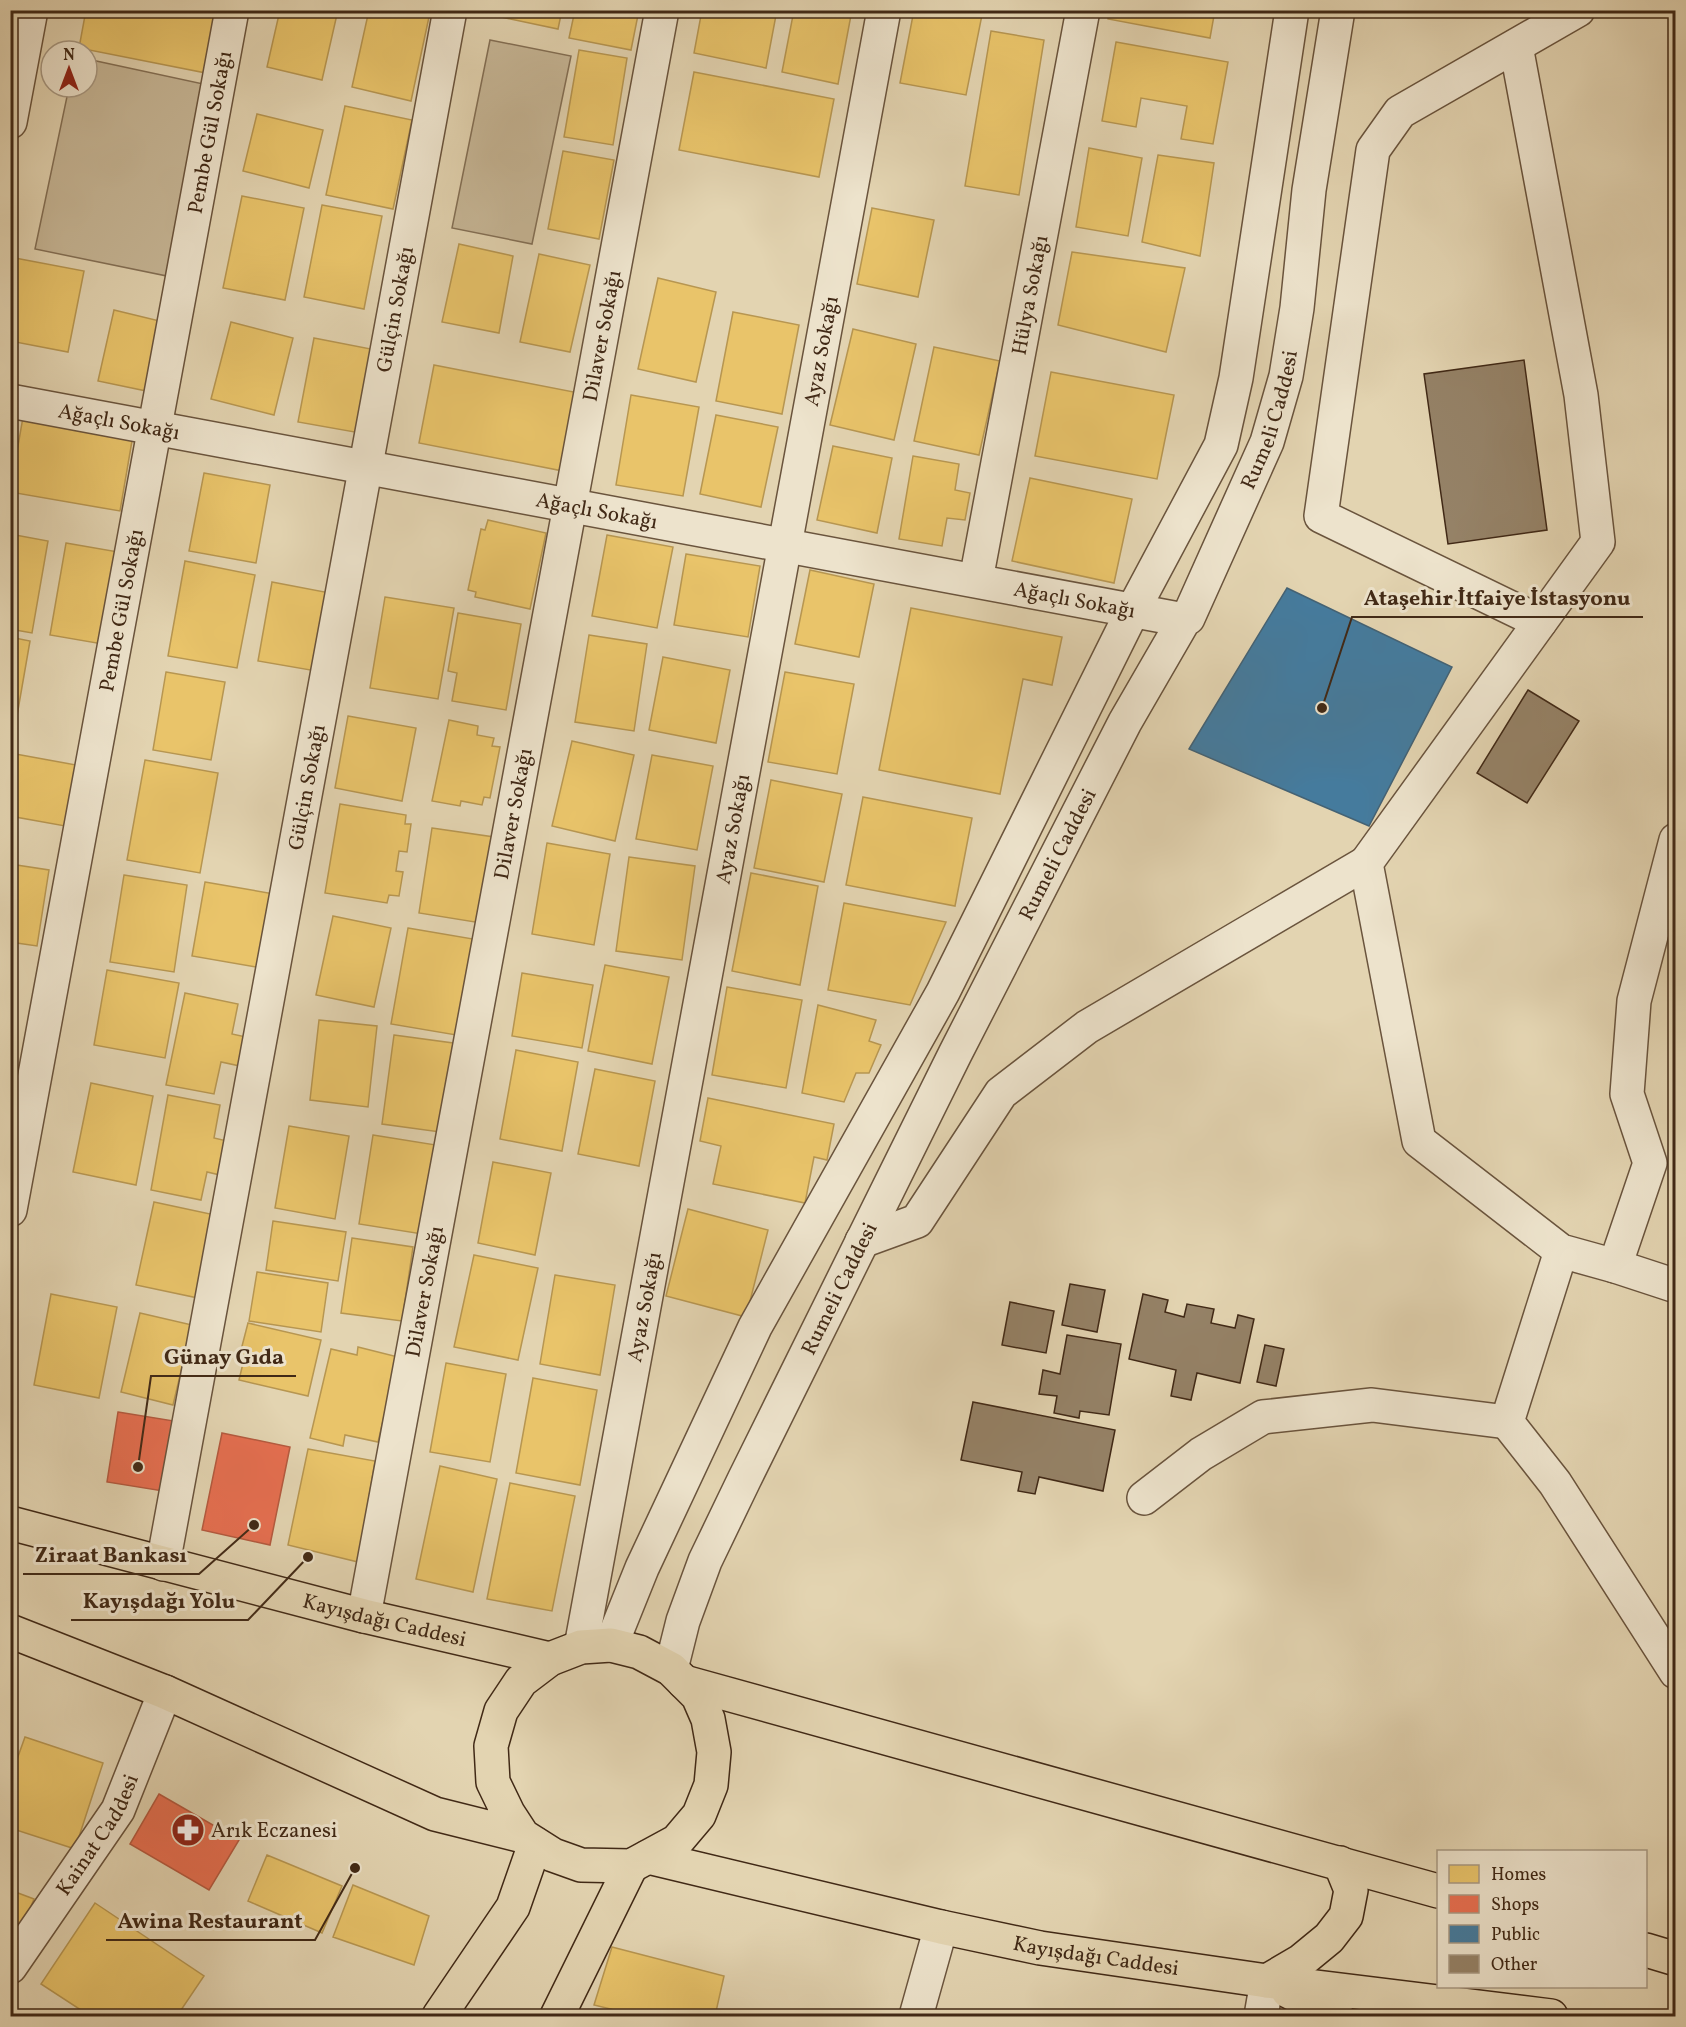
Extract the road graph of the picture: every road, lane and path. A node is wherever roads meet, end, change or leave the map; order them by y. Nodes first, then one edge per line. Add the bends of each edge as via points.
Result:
1 (31, 10) edge
2 (232, 10) edge
3 (450, 10) edge
4 (662, 10) edge
5 (884, 10) edge
6 (1083, 10) edge
7 (1292, 10) edge
8 (1338, 10) edge
9 (1578, 10) edge
10 (1516, 46) junction
11 (10, 122) edge
12 (10, 401) edge
13 (155, 428) junction
14 (366, 467) junction
15 (570, 505) junction
16 (784, 545) junction
17 (976, 580) junction
18 (1132, 610) junction
19 (1184, 620) junction
20 (1540, 622) junction
21 (1676, 840) edge
22 (1366, 863) junction
23 (10, 1210) edge
24 (862, 1241) junction
25 (1561, 1251) junction
26 (1615, 1266) junction
27 (1676, 1286) edge
28 (1507, 1422) junction
29 (1144, 1498) dead end
30 (10, 1523) edge
31 (163, 1564) junction
32 (364, 1616) junction
33 (10, 1631) edge
34 (596, 1646) junction
35 (550, 1659) junction
36 (1676, 1672) edge
37 (677, 1676) junction
38 (165, 1692) junction
39 (529, 1840) junction
40 (639, 1861) junction
41 (1340, 1863) junction
42 (1437, 1891) edge
43 (941, 1927) junction
44 (1647, 1950) edge
45 (1676, 1959) edge
46 (10, 1967) edge
47 (1267, 1981) junction
48 (439, 2016) edge
49 (557, 2016) edge
50 (916, 2016) edge
51 (1261, 2016) edge
52 (1337, 2016) edge
53 (1551, 2016) edge

1 - 11 street
2 - 13 street, Pembe Gül Sokağı
3 - 14 street, Gülçin Sokağı
4 - 15 street, Dilaver Sokağı
5 - 16 street, Ayaz Sokağı
6 - 17 street, Hülya Sokağı
7 - 18 street, Rumeli Caddesi via 1236,378 1221,445
8 - 19 street, Rumeli Caddesi via 1309,190 1286,376 1267,442
9 - 10 street
10 - 20 street via 1581,395 1598,542
10 - 20 street via 1400,112 1373,150 1321,516
12 - 13 street, Ağaçlı Sokağı
13 - 14 street, Ağaçlı Sokağı
13 - 23 street, Pembe Gül Sokağı
14 - 15 street, Ağaçlı Sokağı
14 - 31 street, Gülçin Sokağı
15 - 16 street, Ağaçlı Sokağı
15 - 32 street, Dilaver Sokağı
16 - 17 street, Ağaçlı Sokağı
16 - 34 street, Ayaz Sokağı
17 - 18 street, Ağaçlı Sokağı
18 - 19 street, Ağaçlı Sokağı
18 - 34 street, Rumeli Caddesi via 943,992 755,1327 642,1568
19 - 24 street, Rumeli Caddesi via 1120,733
20 - 22 street
21 - 26 street via 1635,1001 1627,1094 1650,1163
22 - 24 street via 1088,1027 1001,1093 916,1221
22 - 25 street via 1419,1141
24 - 37 street, Rumeli Caddesi via 705,1560 683,1621
25 - 26 street
25 - 28 street
26 - 27 street
28 - 29 street via 1372,1405 1263,1417 1201,1454
28 - 36 street via 1555,1483
30 - 31 main road, Kayışdağı Caddesi
31 - 32 main road, Kayışdağı Caddesi
32 - 35 main road, Kayışdağı Caddesi
33 - 38 main road, Kayışdağı Caddesi
34 - 35 main road, Kayışdağı Caddesi
34 - 37 main road via 639,1652
35 - 39 main road, Kayışdağı Caddesi via 516,1688 501,1711 491,1746 493,1782 508,1813
37 - 40 main road via 698,1696 708,1719 714,1752 711,1785 699,1815 677,1841
37 - 41 main road
38 - 39 main road, Kayışdağı Caddesi via 435,1814
38 - 46 street, Kainat Caddesi via 118,1810
39 - 40 main road, Kayışdağı Caddesi via 553,1855 581,1865
39 - 48 main road via 513,1907
40 - 43 main road, Kayışdağı Caddesi
40 - 49 main road
41 - 42 main road
41 - 47 main road via 1351,1890 1346,1916 1329,1938
43 - 47 main road, Kayışdağı Caddesi via 1040,1948
43 - 50 street
44 - 45 main road
47 - 51 street
47 - 52 main road
47 - 53 main road, Kayışdağı Caddesi

